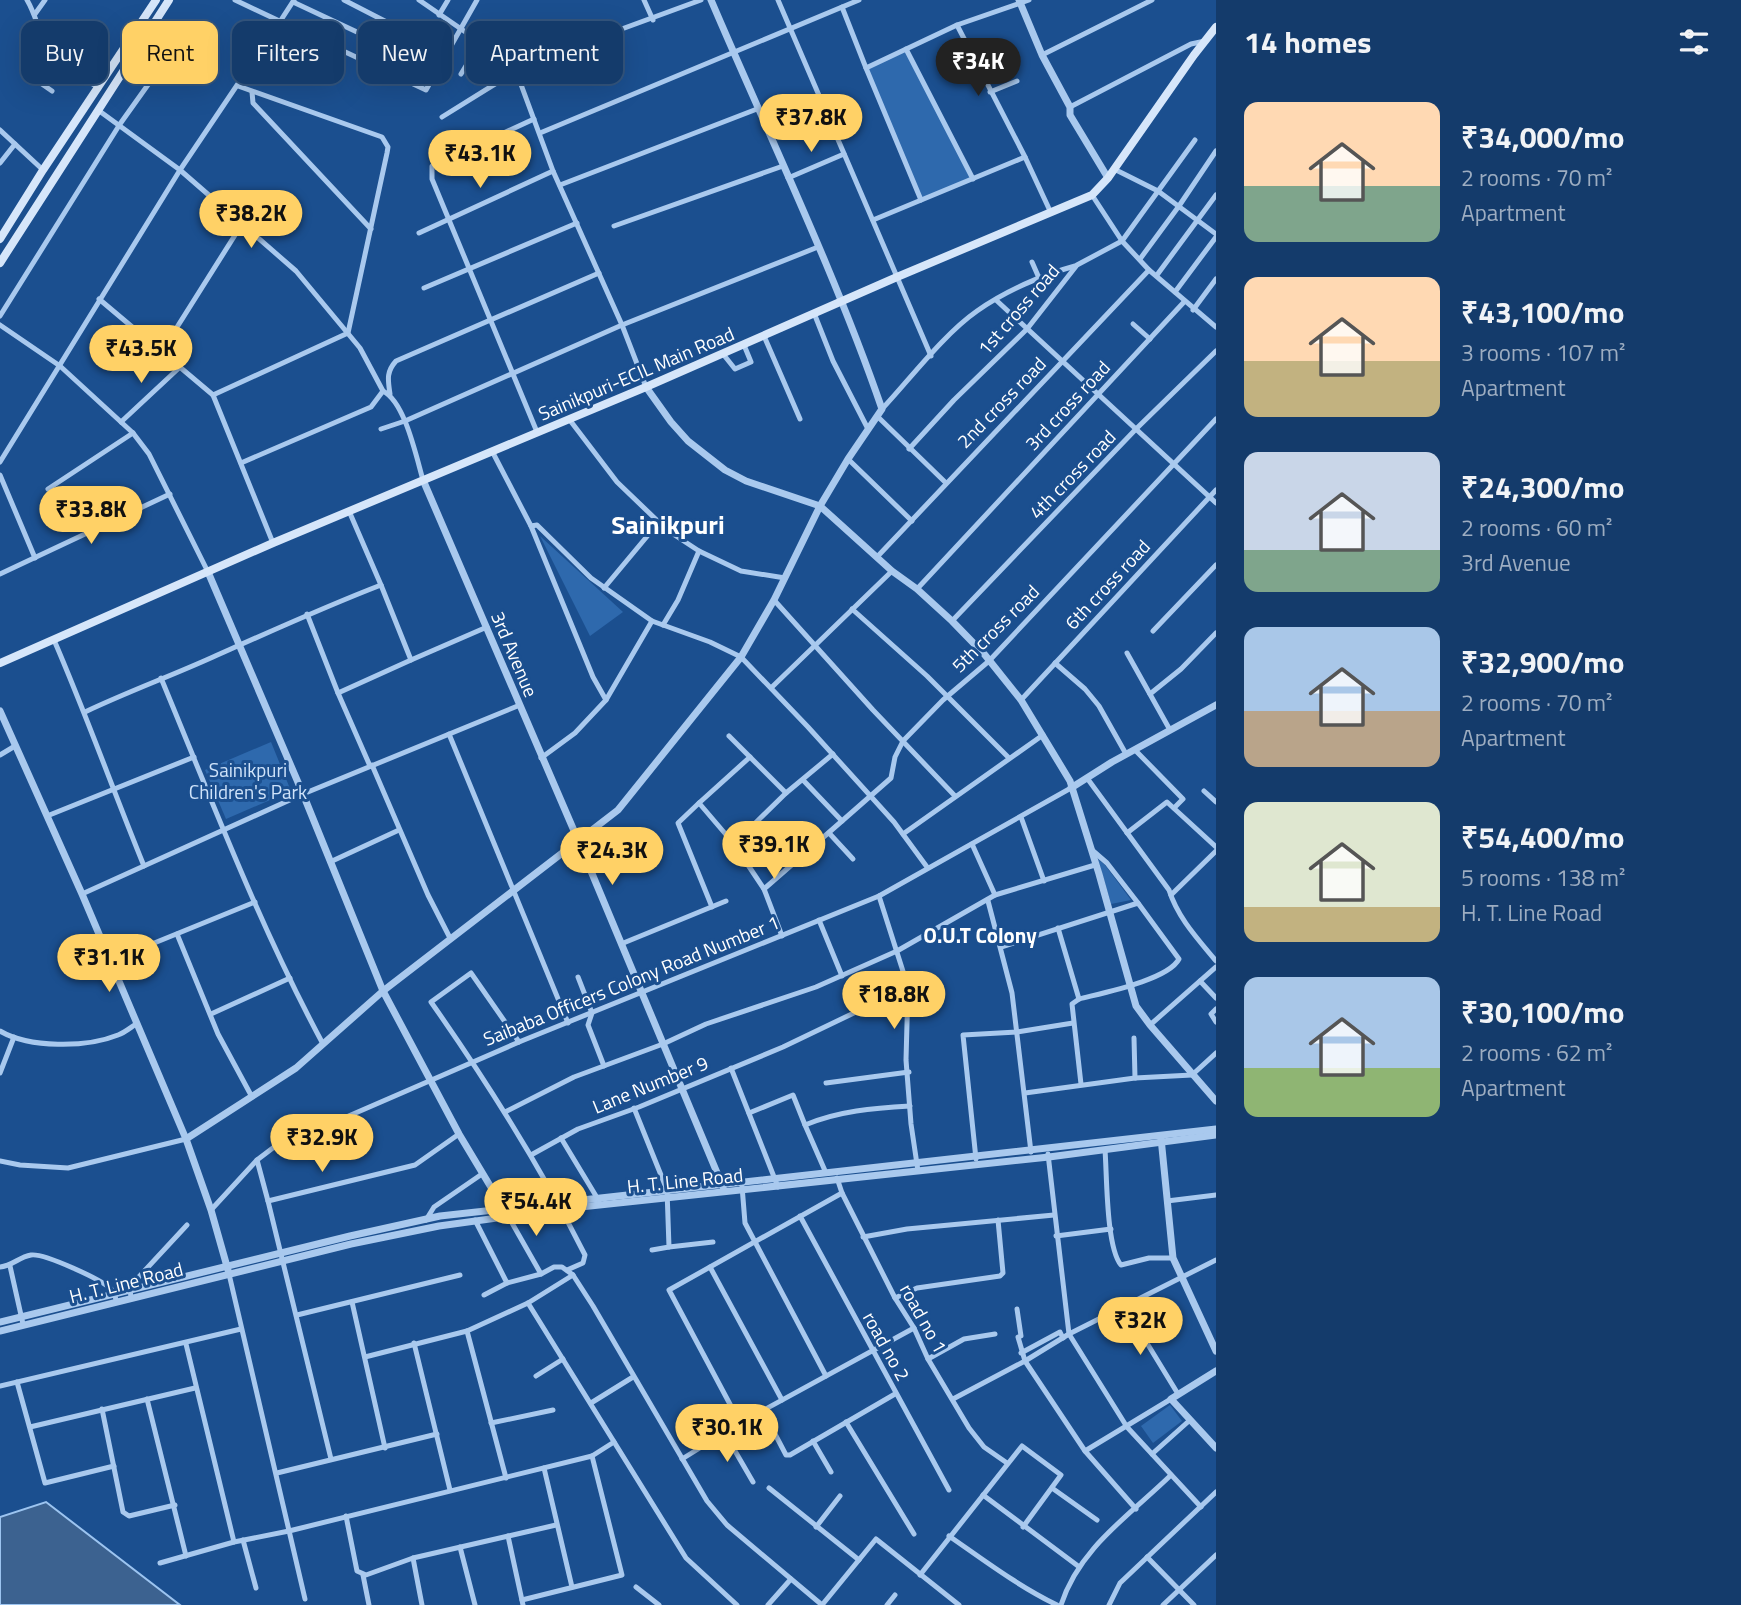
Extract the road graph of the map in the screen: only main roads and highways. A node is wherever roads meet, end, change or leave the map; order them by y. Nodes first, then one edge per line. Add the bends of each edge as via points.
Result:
1 (169, 0) edge
2 (154, 1) edge
3 (1216, 27) edge
4 (17, 211) junction
5 (28, 219) junction
6 (0, 239) edge
7 (0, 263) edge
8 (0, 663) edge

1 - 5 main road
2 - 4 main road
3 - 8 main road, Sainikpuri-ECIL Main Road via 1093,195
4 - 5 main road
4 - 6 main road
5 - 7 main road

